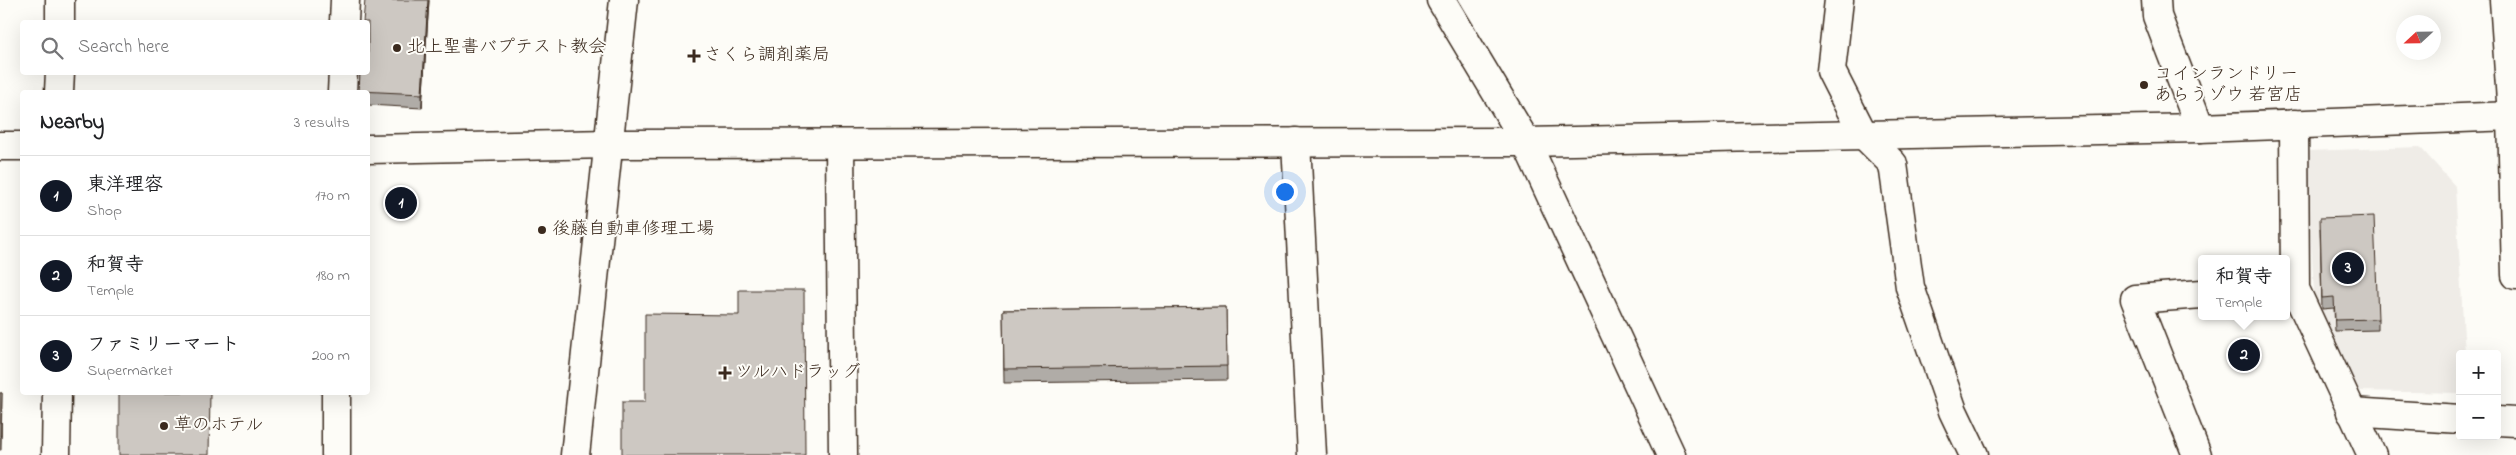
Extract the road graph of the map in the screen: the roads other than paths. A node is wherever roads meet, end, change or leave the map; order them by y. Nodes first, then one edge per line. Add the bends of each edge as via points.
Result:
1 (60, 0) edge
2 (345, 0) edge
3 (624, 0) edge
4 (1441, 0) edge
5 (1839, 0) edge
6 (2156, 0) edge
7 (2504, 0) edge
8 (60, 20) edge
9 (344, 20) edge
10 (60, 75) edge
11 (342, 75) edge
12 (60, 90) edge
13 (342, 90) edge
14 (2514, 116) edge
15 (2294, 124) junction
16 (2200, 128) junction
17 (1863, 134) junction
18 (1296, 142) junction
19 (1526, 142) junction
20 (609, 144) junction
21 (840, 145) junction
22 (0, 146) edge
23 (20, 146) edge
24 (370, 149) edge
25 (2516, 275) edge
26 (2291, 289) edge
27 (2198, 294) edge
28 (57, 395) edge
29 (336, 395) edge
30 (2350, 412) junction
31 (2456, 419) edge
32 (2501, 421) edge
33 (2516, 422) edge
34 (56, 455) edge
35 (336, 455) edge
36 (575, 455) edge
37 (843, 455) edge
38 (1312, 455) edge
39 (1671, 455) edge
40 (1974, 455) edge
41 (2197, 455) edge
42 (2372, 455) edge

1 - 8 street
2 - 9 street
3 - 20 street
4 - 19 street
5 - 17 street via 1831,71
6 - 16 street via 2158,16
7 - 14 street
10 - 12 street
11 - 13 street
14 - 15 street
14 - 25 street
15 - 16 street
15 - 26 street
16 - 17 street
17 - 19 street
17 - 40 street via 1893,164 1910,288 1953,411
18 - 19 street
18 - 21 street
18 - 38 street
19 - 39 street
20 - 21 street
20 - 24 street
20 - 36 street
21 - 37 street
22 - 23 street
26 - 30 street
27 - 41 street via 2135,299
28 - 34 street
29 - 35 street
30 - 31 street
30 - 42 street
32 - 33 street

